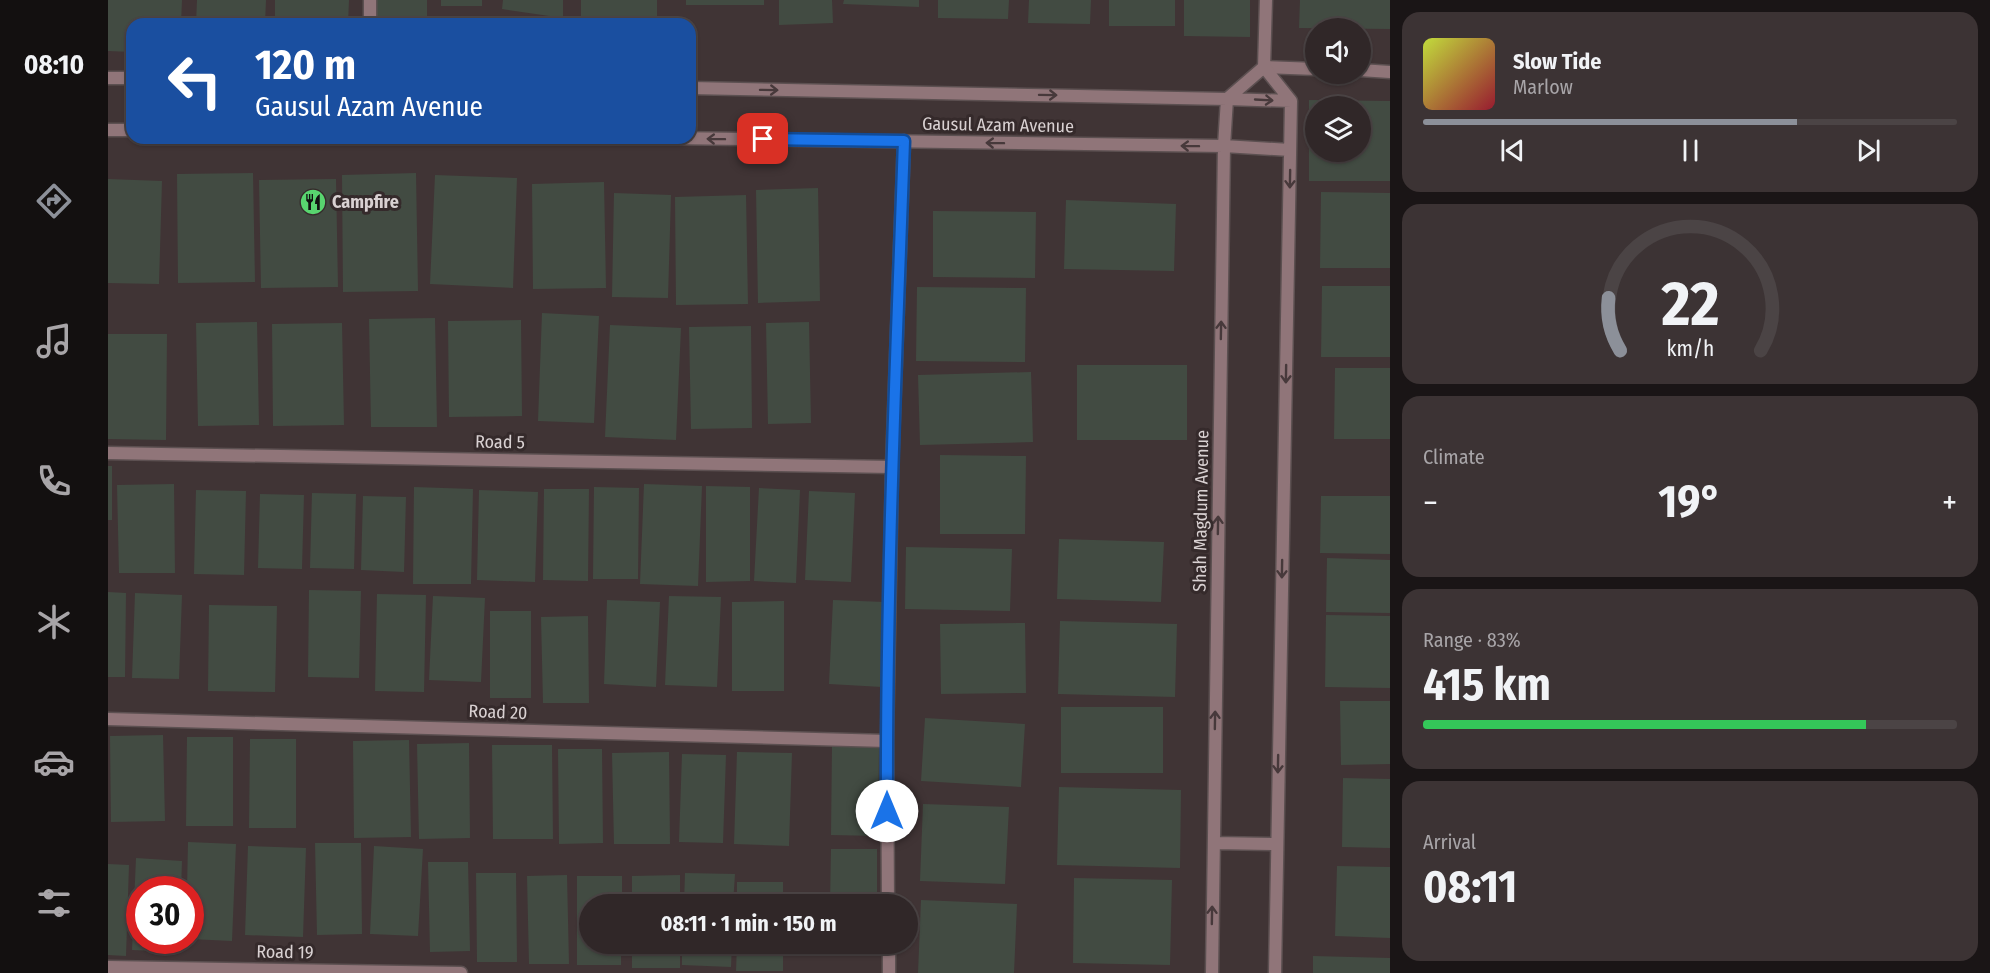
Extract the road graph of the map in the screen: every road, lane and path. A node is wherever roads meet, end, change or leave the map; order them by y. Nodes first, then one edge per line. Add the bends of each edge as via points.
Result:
1 (369, 0) edge
2 (1266, 0) edge
3 (370, 18) edge
4 (1264, 67) junction
5 (1305, 69) edge
6 (1371, 71) edge
7 (1390, 72) edge
8 (108, 78) edge
9 (126, 78) edge
10 (696, 88) edge
11 (1227, 99) junction
12 (1291, 101) junction
13 (108, 130) edge
14 (126, 130) edge
15 (696, 138) edge
16 (904, 141) junction
17 (1224, 146) junction
18 (1290, 150) junction
19 (108, 453) edge
20 (892, 467) junction
21 (108, 719) edge
22 (887, 741) junction
23 (1214, 843) junction
24 (1277, 844) junction
25 (888, 894) edge
26 (889, 954) edge
27 (108, 967) edge
28 (461, 973) edge
29 (889, 973) edge
30 (1212, 973) edge
31 (1275, 973) edge

1 - 3 street
2 - 4 street
4 - 5 street
4 - 11 street
4 - 12 street
6 - 7 street
8 - 9 street
10 -> 11 street, Gausul Azam Avenue
11 -> 12 street, Gausul Azam Avenue
11 - 17 street, Shah Magdum Avenue
12 - 18 street
13 - 14 street
16 -> 15 street, Gausul Azam Avenue
17 -> 16 street, Gausul Azam Avenue
16 - 20 street
17 - 18 street, Gausul Azam Avenue
23 -> 17 street, Shah Magdum Avenue
18 -> 24 street
19 - 20 street, Road 5
20 - 22 street
21 - 22 street, Road 20
22 - 25 street
23 - 24 street
30 -> 23 street, Shah Magdum Avenue
24 - 31 street
26 - 29 street
27 - 28 street, Road 19

